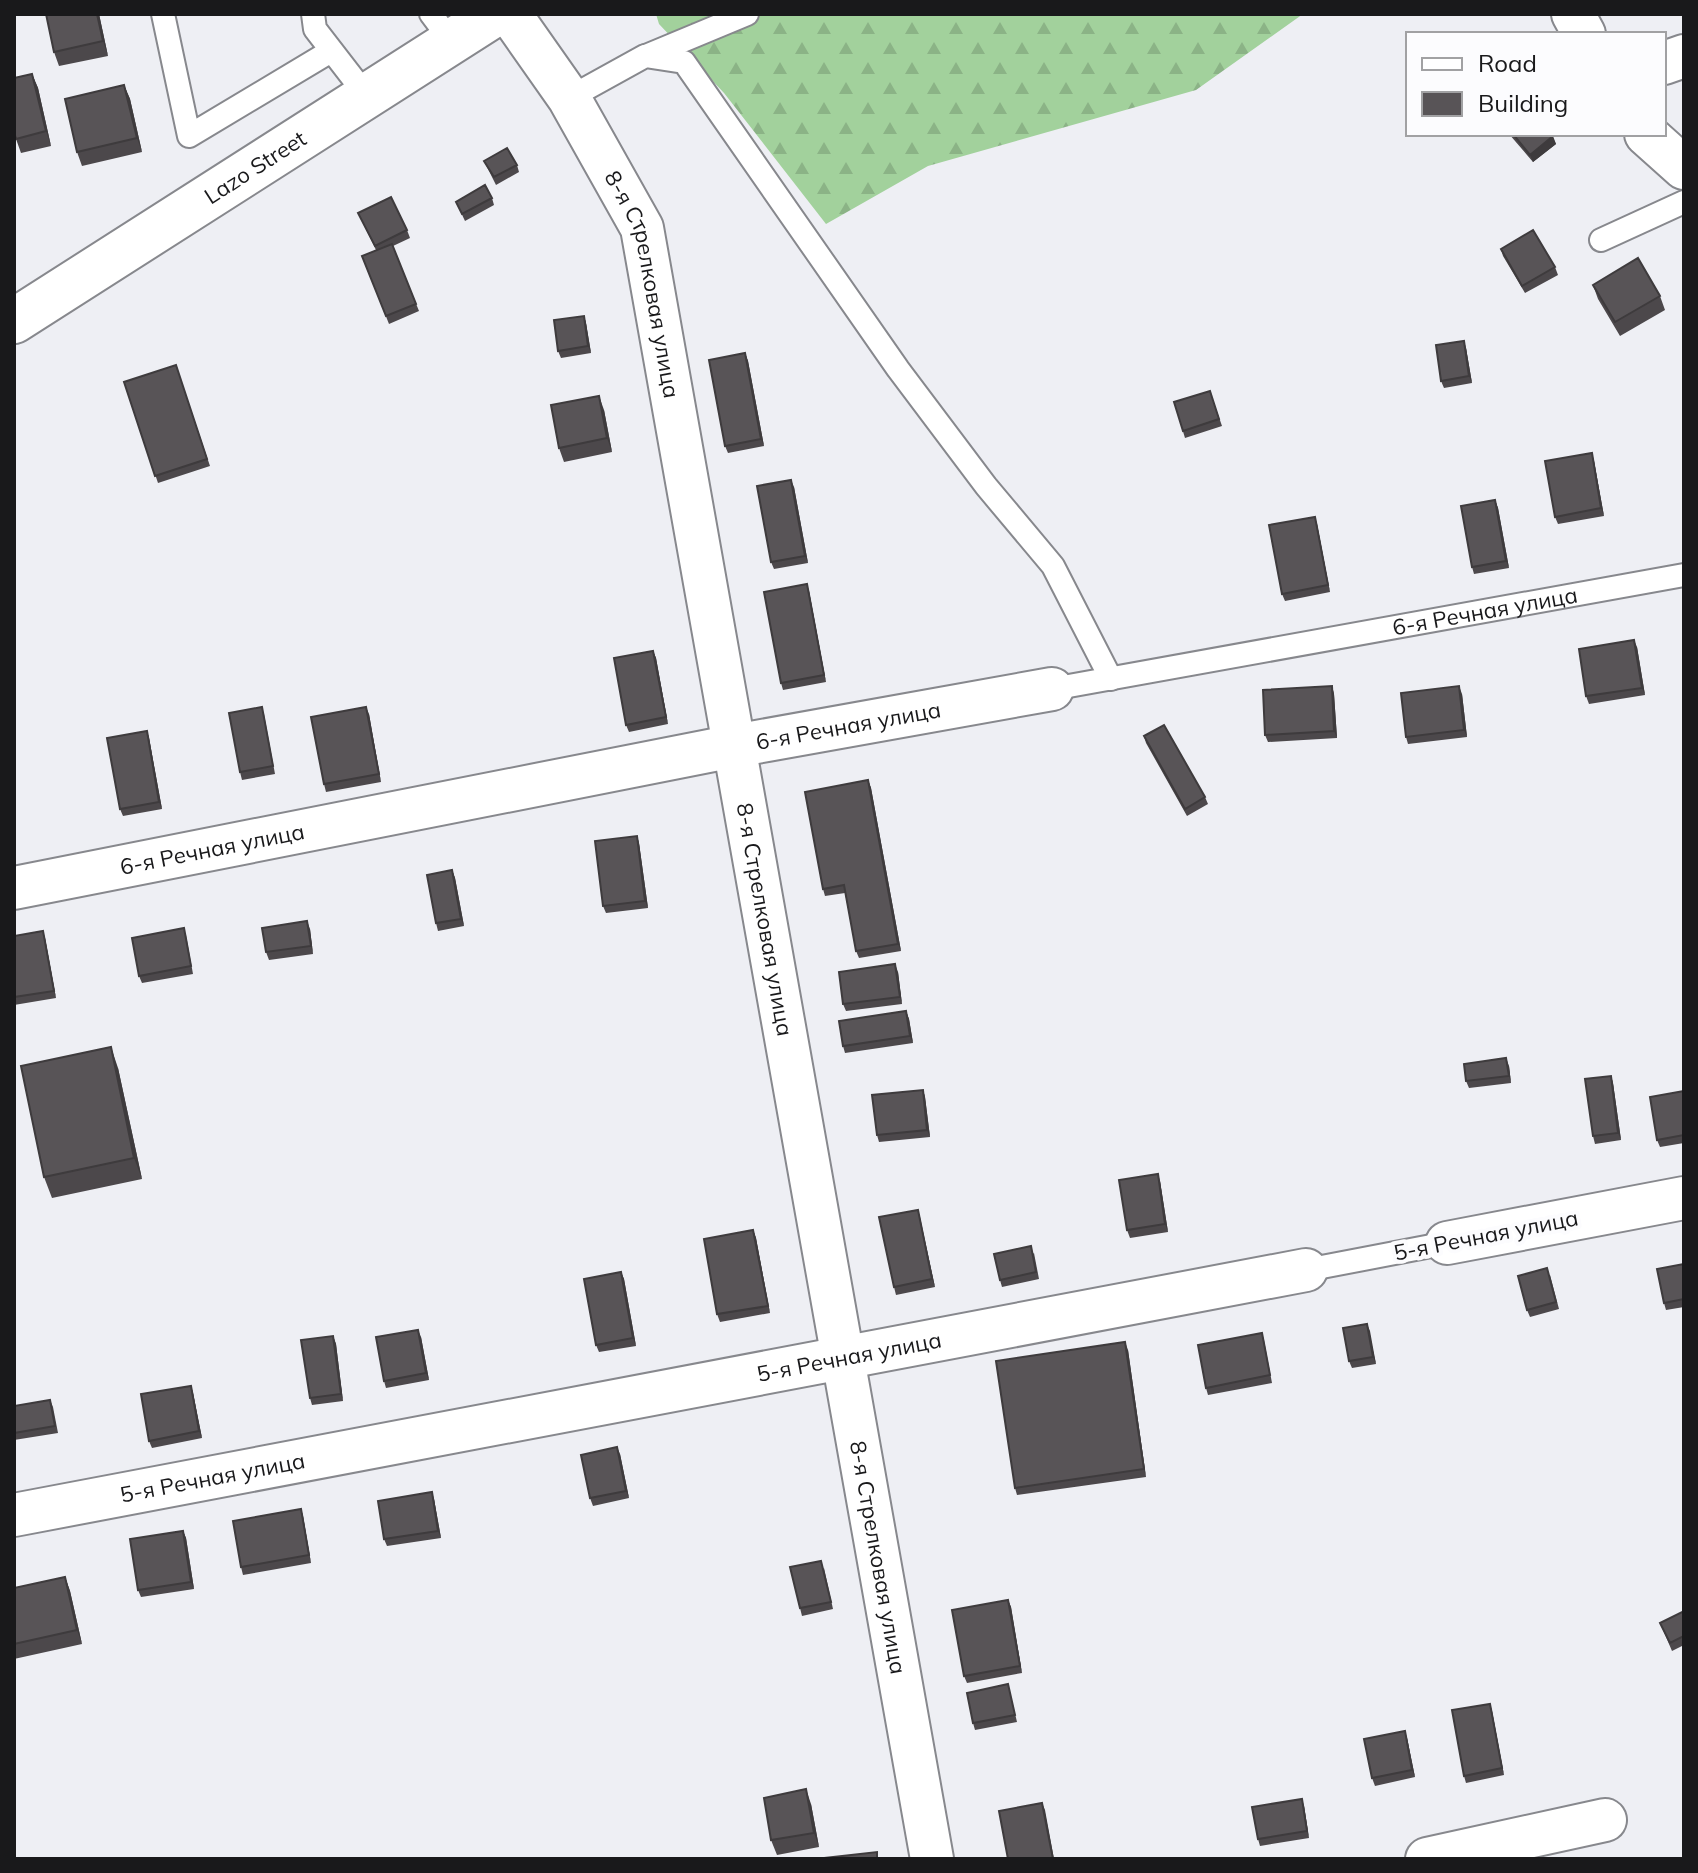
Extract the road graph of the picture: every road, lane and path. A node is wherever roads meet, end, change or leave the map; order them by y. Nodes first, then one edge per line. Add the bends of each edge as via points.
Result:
1 (163, 14) edge
2 (313, 14) edge
3 (495, 14) edge
4 (510, 14) edge
5 (747, 14) edge
6 (1573, 14) edge
7 (442, 28) edge
8 (1583, 32) edge
9 (331, 51) junction
10 (645, 56) junction
11 (366, 95) junction
12 (569, 98) junction
13 (1648, 136) edge
14 (1684, 168) edge
15 (1684, 202) edge
16 (1601, 240) dead end
17 (14, 321) edge
18 (1684, 575) edge
19 (1104, 680) junction
20 (1052, 689) joint
21 (734, 746) junction
22 (14, 888) edge
23 (1684, 1198) edge
24 (1447, 1243) joint
25 (1306, 1270) joint
26 (841, 1358) junction
27 (14, 1515) edge
28 (1605, 1820) dead end
29 (932, 1859) edge
30 (1427, 1859) edge

1 - 9 lane via 189,136
2 - 9 lane via 315,29
3 - 7 main road, Lazo Street
4 - 12 street, 8-я Стрелковая улица
5 - 10 lane
6 - 8 street
7 - 11 main road, Lazo Street
9 - 11 lane
10 - 12 lane
10 - 19 lane via 684,62 879,344 1053,566
11 - 17 main road, Lazo Street
12 - 21 street, 8-я Стрелковая улица via 642,228
13 - 14 street
15 - 16 lane
18 - 19 lane, 6-я Речная улица
19 - 20 lane, 6-я Речная улица
20 - 21 street, 6-я Речная улица
21 - 22 street, 6-я Речная улица
21 - 26 street, 8-я Стрелковая улица
23 - 24 street, 5-я Речная улица
24 - 25 lane, 5-я Речная улица
25 - 26 street, 5-я Речная улица
26 - 27 street, 5-я Речная улица
26 - 29 street, 8-я Стрелковая улица
28 - 30 street

